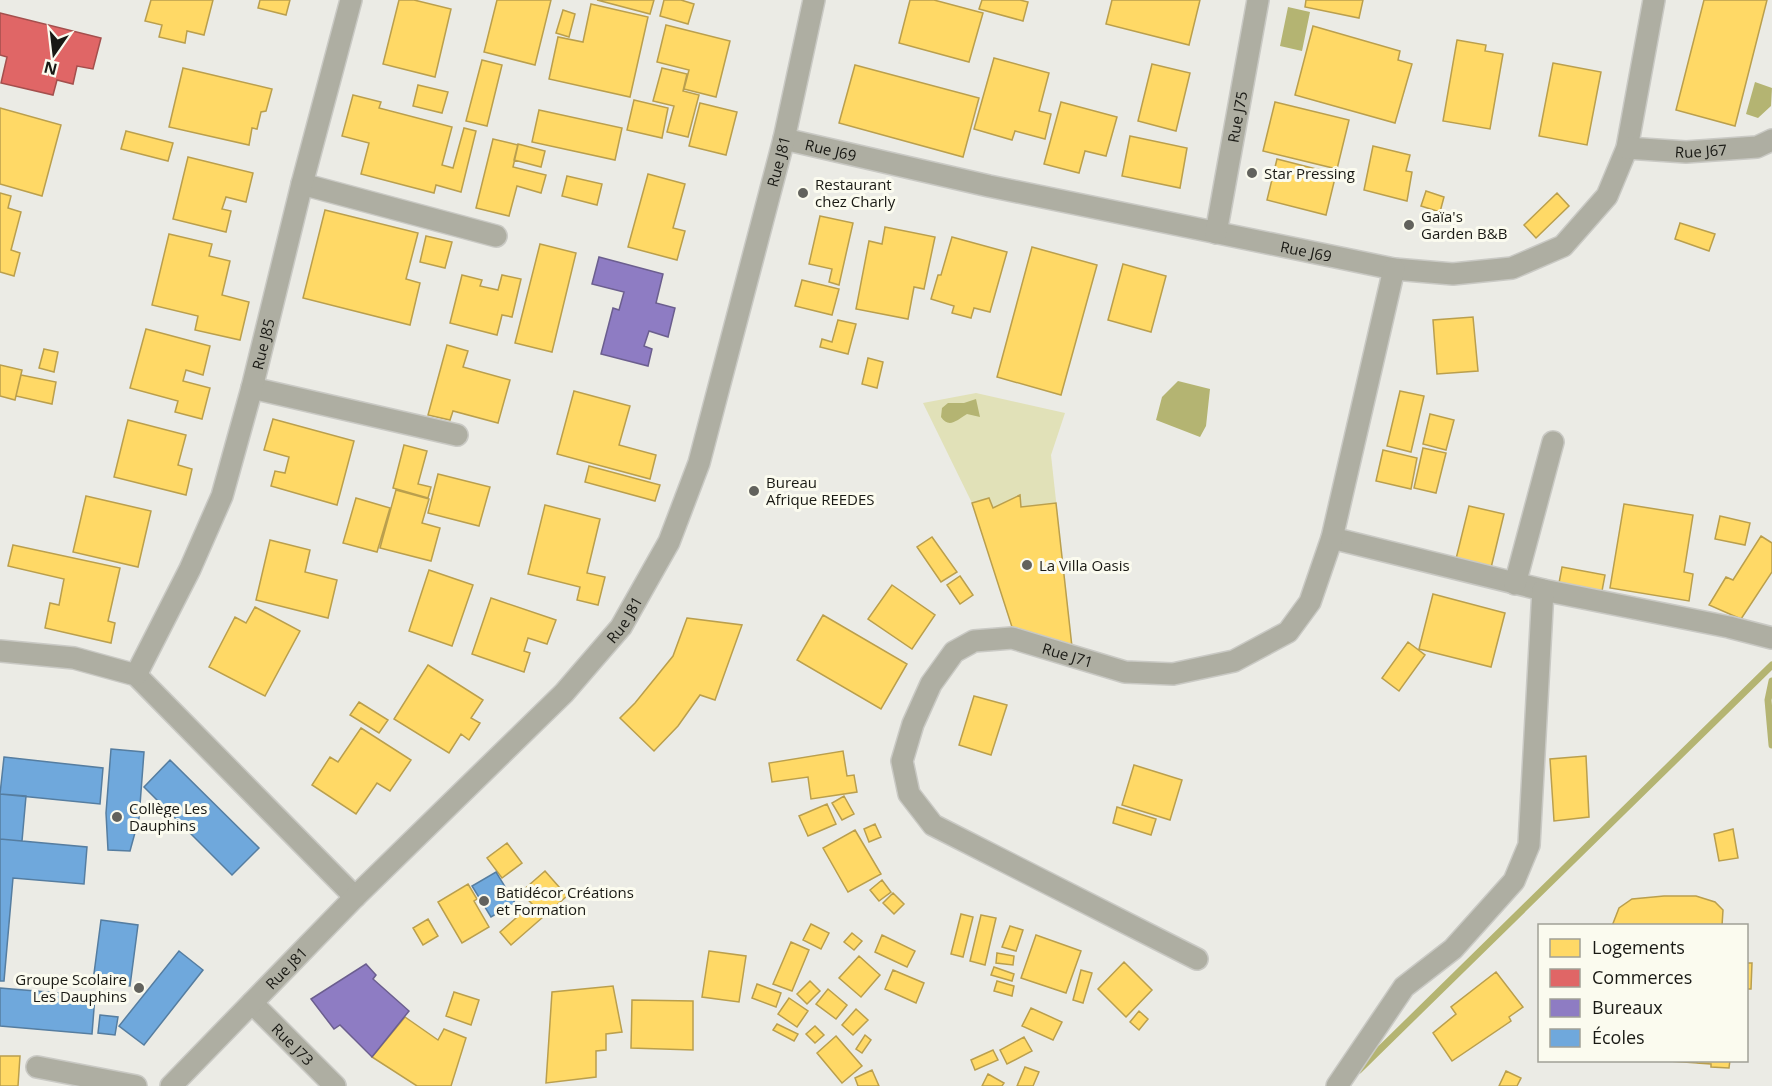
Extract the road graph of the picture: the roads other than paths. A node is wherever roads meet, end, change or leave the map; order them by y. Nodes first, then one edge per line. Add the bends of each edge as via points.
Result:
1 (351, 0) edge
2 (814, 0) edge
3 (1258, 0) edge
4 (1654, 0) edge
5 (784, 139) junction
6 (1772, 140) edge
7 (1627, 148) junction
8 (302, 184) junction
9 (1216, 233) junction
10 (496, 236) dead end
11 (1394, 269) junction
12 (252, 388) junction
13 (457, 435) dead end
14 (1553, 442) dead end
15 (1332, 538) junction
16 (1515, 584) junction
17 (1543, 590) junction
18 (1772, 638) edge
19 (0, 651) edge
20 (136, 675) junction
21 (355, 897) junction
22 (1197, 959) dead end
23 (252, 1003) junction
24 (37, 1067) dead end
25 (136, 1086) edge
26 (171, 1086) edge
27 (335, 1086) edge
28 (1337, 1086) edge

1 - 8 street, Rue J85
2 - 5 street, Rue J81
3 - 9 street, Rue J75
4 - 7 street, Rue J69
5 - 9 street, Rue J69
5 - 21 street, Rue J81 via 699,463 669,542 621,627 564,693
6 - 7 street, Rue J67 via 1757,147 1686,152
7 - 11 street, Rue J69 via 1607,196 1563,246 1512,268 1453,274
8 - 10 street
8 - 12 street, Rue J85
9 - 11 street, Rue J69
11 - 15 street, Rue J71
12 - 13 street
12 - 20 street, Rue J85 via 222,496
14 - 16 street
15 - 16 street
15 - 22 street, Rue J71 via 1310,602 1288,632 1234,661 1173,674 1125,672 1012,638 974,641 954,652 932,684 913,724 902,761 909,794 933,825
16 - 17 street
17 - 18 street
17 - 28 street via 1529,845 1514,881 1453,949 1404,987
19 - 20 street via 74,658
20 - 21 street
21 - 23 street, Rue J81
23 - 26 street, Rue J81
23 - 27 street, Rue J73
24 - 25 street

